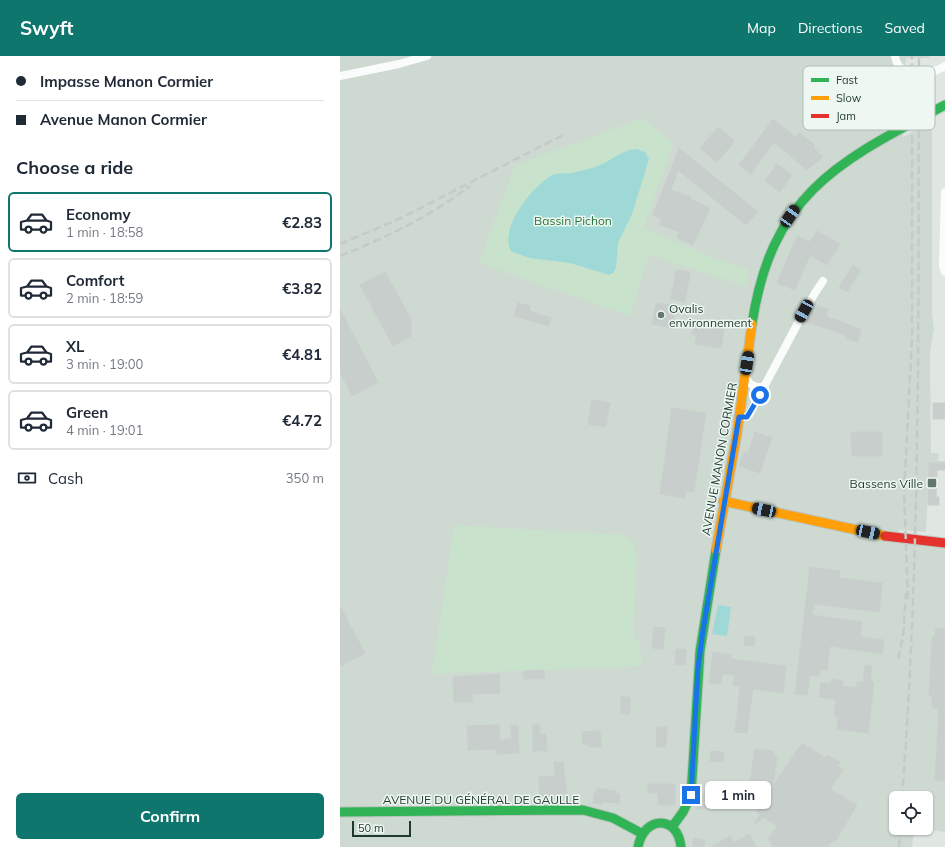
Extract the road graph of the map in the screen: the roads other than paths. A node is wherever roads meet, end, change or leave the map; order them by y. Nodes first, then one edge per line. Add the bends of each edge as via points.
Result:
1 (427, 56) edge
2 (895, 56) edge
3 (899, 66) edge
4 (945, 66) edge
5 (935, 70) edge
6 (340, 76) edge
7 (945, 105) edge
8 (935, 110) edge
9 (899, 130) edge
10 (945, 192) edge
11 (945, 202) edge
12 (945, 272) edge
13 (824, 282) dead end
14 (745, 377) junction
15 (765, 386) junction
16 (739, 417) junction
17 (723, 501) junction
18 (945, 543) edge
19 (340, 812) edge
20 (672, 827) junction
21 (641, 833) junction
22 (638, 847) edge
23 (681, 847) edge

1 - 6 street
2 - 3 street
4 - 5 street
7 - 8 street, AVENUE MANON CORMIER
9 - 14 street, AVENUE MANON CORMIER via 845,162 826,177 785,223 766,266 753,322
10 - 11 street
11 - 12 street
13 - 15 street via 812,298
14 - 15 street via 755,387
14 - 16 street, AVENUE MANON CORMIER
15 - 16 street via 749,415
16 - 17 street, AVENUE MANON CORMIER
17 - 18 street via 900,539
17 - 20 street, AVENUE MANON CORMIER via 698,668 691,795
19 - 21 street, AVENUE DU GÉNÉRAL DE GAULLE via 583,810 626,823
20 - 21 street via 659,823
20 - 23 street via 680,837
21 - 22 street

